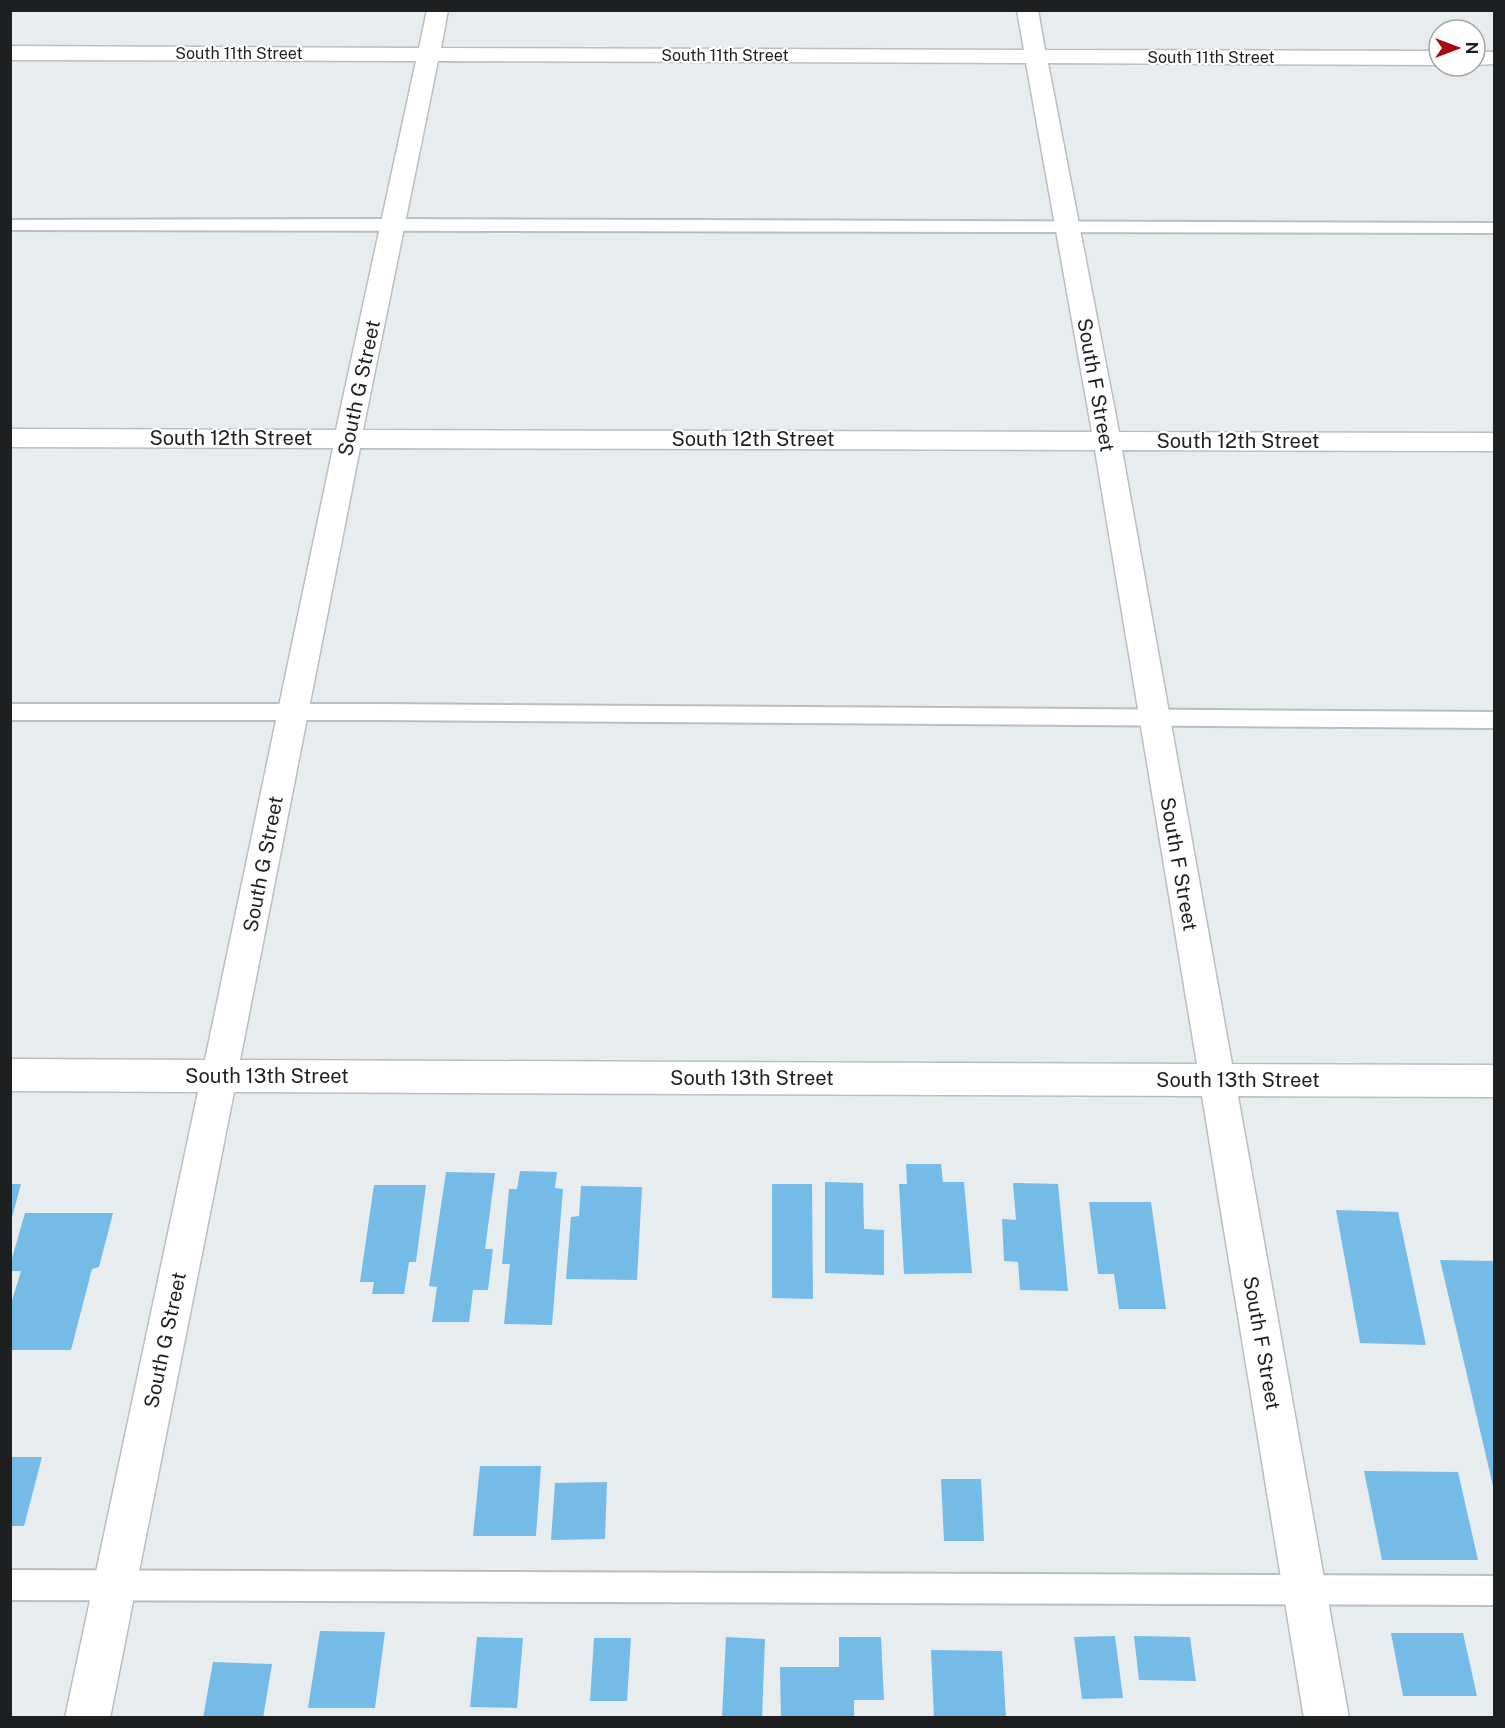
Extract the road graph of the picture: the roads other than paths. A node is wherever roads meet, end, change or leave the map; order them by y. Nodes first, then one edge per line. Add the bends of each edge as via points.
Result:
1 (438, 10) edge
2 (1027, 10) edge
3 (10, 53) edge
4 (429, 54) junction
5 (1036, 56) junction
6 (1427, 58) edge
7 (393, 224) junction
8 (10, 225) edge
9 (1067, 226) junction
10 (1494, 228) edge
11 (10, 438) edge
12 (348, 439) junction
13 (1107, 440) junction
14 (1494, 442) edge
15 (294, 710) junction
16 (10, 712) edge
17 (1155, 720) junction
18 (1494, 720) edge
19 (10, 1075) edge
20 (220, 1076) junction
21 (1216, 1080) junction
22 (1494, 1081) edge
23 (10, 1585) edge
24 (115, 1586) junction
25 (1305, 1590) junction
26 (1494, 1592) edge
27 (87, 1718) edge
28 (1328, 1718) edge

1 - 4 street, South G Street
2 - 5 street, South F Street
3 - 4 street, South 11th Street
4 - 5 street, South 11th Street
4 - 7 street, South G Street
5 - 6 street, South 11th Street
5 - 9 street, South F Street
7 - 8 lane
7 - 9 lane
7 - 12 street, South G Street
9 - 10 lane
9 - 13 street, South F Street
11 - 12 street, South 12th Street
12 - 13 street, South 12th Street
12 - 15 street, South G Street
13 - 14 street, South 12th Street
13 - 17 street, South F Street
15 - 16 lane
15 - 17 lane
15 - 20 street, South G Street
17 - 18 lane
17 - 21 street, South F Street
19 - 20 street, South 13th Street
20 - 21 street, South 13th Street
20 - 24 street, South G Street
21 - 22 street, South 13th Street
21 - 25 street, South F Street
23 - 24 lane
24 - 25 lane
24 - 27 street, South G Street
25 - 26 lane
25 - 28 street, South F Street

